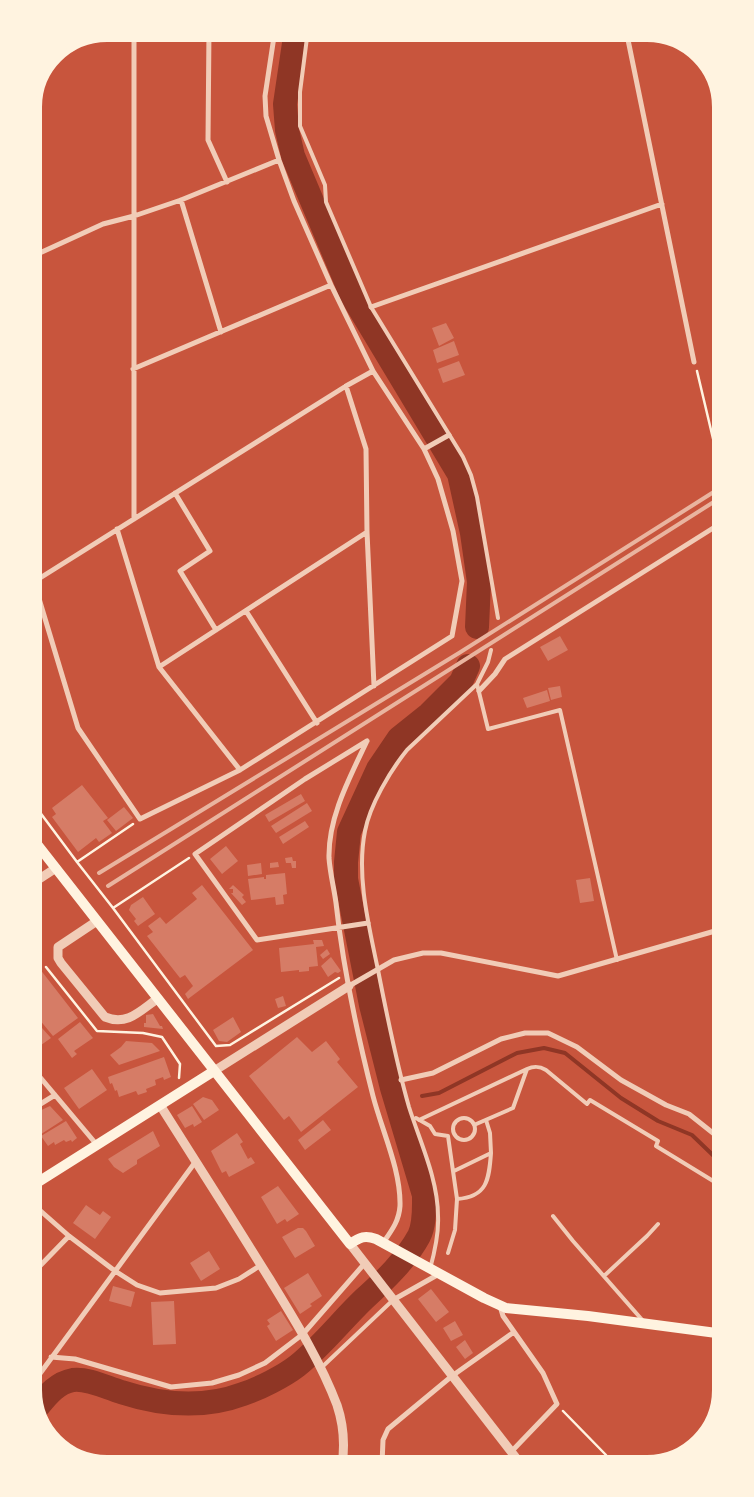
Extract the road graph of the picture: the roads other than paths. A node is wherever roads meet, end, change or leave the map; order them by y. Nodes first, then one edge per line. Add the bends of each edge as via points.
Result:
1 (134, 39) edge
2 (209, 39) edge
3 (274, 39) edge
4 (307, 39) edge
5 (628, 39) edge
6 (279, 160) junction
7 (227, 182) junction
8 (181, 200) junction
9 (662, 204) junction
10 (134, 216) junction
11 (39, 253) edge
12 (331, 285) junction
13 (372, 307) junction
14 (221, 332) junction
15 (694, 362) road end
16 (133, 369) junction
17 (373, 371) junction
18 (346, 386) junction
19 (449, 435) junction
20 (424, 449) junction
21 (175, 493) junction
22 (134, 519) junction
23 (715, 527) edge
24 (117, 530) junction
25 (367, 532) junction
26 (39, 578) edge
27 (39, 601) edge
28 (246, 611) junction
29 (498, 618) dead end
30 (216, 630) junction
31 (491, 650) dead end
32 (159, 667) junction
33 (477, 684) junction
34 (374, 686) junction
35 (479, 691) junction
36 (317, 723) junction
37 (240, 770) junction
38 (39, 847) edge
39 (56, 868) junction
40 (39, 879) edge
41 (97, 921) junction
42 (368, 923) junction
43 (339, 928) junction
44 (715, 931) edge
45 (617, 960) junction
46 (378, 970) junction
47 (349, 986) junction
48 (157, 999) junction
49 (527, 1068) junction
50 (214, 1071) junction
51 (39, 1076) edge
52 (401, 1080) junction
53 (55, 1095) junction
54 (39, 1105) edge
55 (160, 1105) junction
56 (486, 1120) junction
57 (474, 1125) junction
58 (454, 1133) junction
59 (715, 1134) edge
60 (448, 1136) junction
61 (97, 1145) junction
62 (491, 1153) junction
63 (196, 1161) junction
64 (454, 1171) junction
65 (39, 1181) edge
66 (715, 1182) edge
67 (457, 1199) junction
68 (39, 1210) edge
69 (553, 1216) dead end
70 (658, 1224) dead end
71 (69, 1236) junction
72 (350, 1244) junction
73 (388, 1245) junction
74 (448, 1253) dead end
75 (260, 1265) junction
76 (368, 1266) junction
77 (39, 1267) edge
78 (115, 1271) junction
79 (434, 1272) junction
80 (604, 1276) junction
81 (391, 1297) junction
82 (500, 1306) junction
83 (646, 1324) junction
84 (514, 1332) junction
85 (715, 1333) edge
86 (303, 1334) junction
87 (51, 1357) junction
88 (319, 1366) junction
89 (39, 1374) edge
90 (452, 1376) junction
91 (511, 1452) junction
92 (343, 1458) edge
93 (382, 1458) edge
94 (516, 1458) edge

1 - 10 street
2 - 7 street via 208,140
3 - 6 street via 265,96 266,116
4 - 13 lane via 300,92 300,126 325,185 326,202
5 - 9 street
6 - 7 street
6 - 12 street
7 - 8 street
8 - 10 street
8 - 14 street
9 - 13 street
9 - 15 street
10 - 11 street via 103,224
10 - 16 street
12 - 14 street
12 - 17 street
13 - 19 lane
14 - 16 street
16 - 22 street
17 - 18 street
17 - 20 street
18 - 21 street
18 - 25 street via 366,449
19 - 20 street
19 - 29 lane via 471,475
20 - 34 street via 438,479 453,531 462,581 452,636
21 - 22 street
21 - 30 street via 210,551 180,571
22 - 24 street
23 - 35 street via 505,659
24 - 26 street
24 - 32 street
25 - 28 street
25 - 34 street
27 - 37 street via 78,728 140,819
28 - 30 street
28 - 36 street
30 - 32 street
31 - 33 lane
32 - 37 street
33 - 35 lane
33 - 42 lane via 397,762 368,820 363,853
34 - 36 street
35 - 45 lane via 488,729 560,710
36 - 37 street
38 - 39 main road
39 - 40 street
39 - 41 main road
41 - 48 main road
41 - 48 street via 58,947 61,963 105,1017 111,1020 129,1019
42 - 43 street
42 - 46 lane
43 - 43 street via 329,858 333,822 367,741 195,854 257,940
43 - 47 street
44 - 45 street
45 - 46 street via 558,976 440,953 423,953 394,960
46 - 47 street
46 - 52 lane
47 - 50 street
47 - 73 street via 364,1060 399,1180 397,1223
48 - 50 main road
49 - 56 lane via 513,1108
49 - 60 lane via 417,1119 430,1126 435,1134
49 - 66 lane via 533,1066 546,1070 587,1104 590,1100 658,1141 656,1146
50 - 55 main road
50 - 72 main road
51 - 53 street
52 - 59 street via 433,1073 501,1039 525,1033 548,1033 577,1047 621,1080 666,1105 690,1114
52 - 79 lane via 435,1187 438,1216
53 - 54 street
53 - 61 street
55 - 61 main road
55 - 63 street
56 - 57 lane
56 - 62 lane
57 - 58 lane via 468,1119 460,1119 454,1124
57 - 58 lane via 474,1134 468,1139 459,1139
58 - 60 lane
60 - 64 lane
61 - 65 main road
62 - 64 lane
62 - 67 lane via 486,1183 480,1193
63 - 75 street
63 - 78 street
64 - 67 lane
67 - 74 lane via 455,1230
68 - 71 street
69 - 80 lane
70 - 80 lane
71 - 77 street
71 - 78 street
72 - 73 main road via 364,1236
72 - 76 street
73 - 79 main road
75 - 78 street via 239,1279 216,1288 160,1293 137,1285
75 - 86 street
76 - 81 street
76 - 86 street
78 - 87 street
79 - 81 street
79 - 82 main road
80 - 83 lane
81 - 88 lane
81 - 90 street
82 - 83 main road
82 - 84 street
83 - 85 main road
84 - 90 street
84 - 91 street via 543,1373 557,1404
86 - 87 street via 265,1363 240,1375 212,1383 171,1387 74,1359
86 - 88 street
87 - 89 street
88 - 92 street via 338,1407
90 - 91 street
90 - 93 street via 388,1429 383,1440
91 - 94 street

